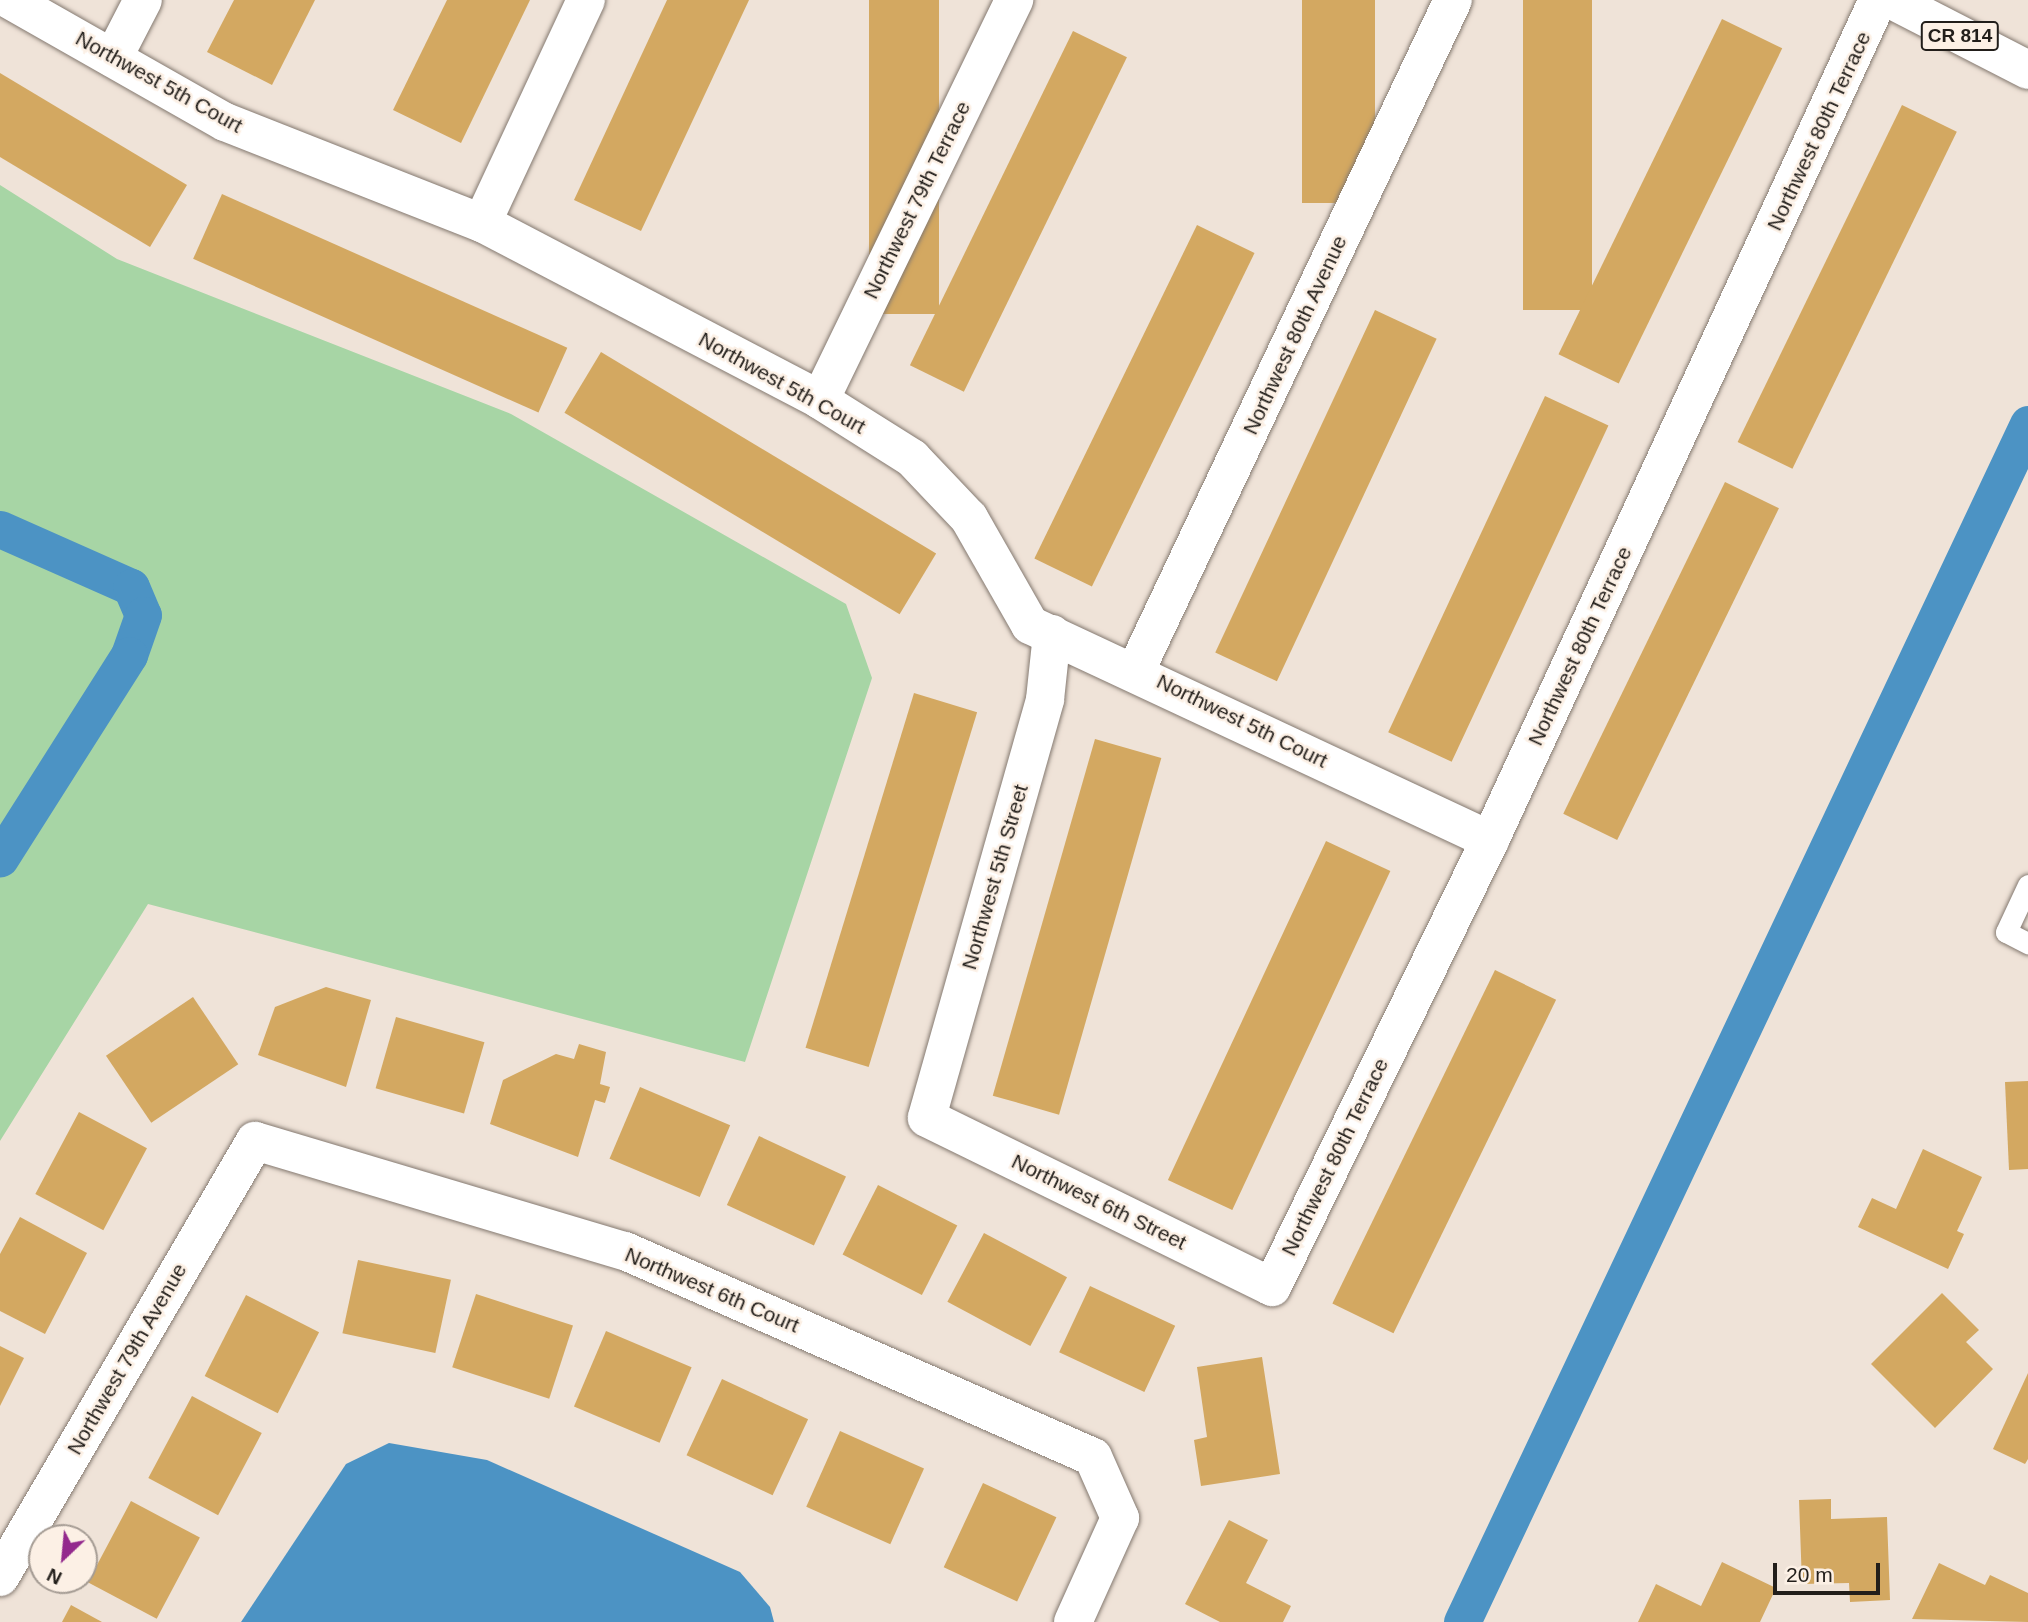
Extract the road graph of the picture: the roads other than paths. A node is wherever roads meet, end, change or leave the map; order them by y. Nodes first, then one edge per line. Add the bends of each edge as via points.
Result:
1 (10, 0) edge
2 (143, 0) edge
3 (586, 0) edge
4 (1014, 0) edge
5 (1454, 0) edge
6 (1878, 0) edge
7 (1892, 0) edge
8 (113, 58) junction
9 (2028, 71) edge
10 (482, 223) junction
11 (820, 400) junction
12 (1052, 634) junction
13 (1136, 670) junction
14 (1490, 839) junction
15 (2028, 885) edge
16 (2028, 943) edge
17 (927, 1118) joint
18 (255, 1141) joint
19 (1272, 1287) joint
20 (0, 1577) edge
21 (1073, 1622) edge

1 - 8 street, Northwest 5th Court
2 - 8 street
3 - 10 street
4 - 11 street, Northwest 79th Terrace
5 - 13 street, Northwest 80th Avenue
6 - 14 street, Northwest 80th Terrace
7 - 9 street, CR 814
8 - 10 street, Northwest 5th Court via 225,122
10 - 11 street, Northwest 5th Court
11 - 12 street, Northwest 5th Court via 912,458 969,518 1030,625
12 - 13 street, Northwest 5th Court
12 - 17 street, Northwest 5th Street via 1045,700
13 - 14 street, Northwest 5th Court
14 - 19 street, Northwest 80th Terrace
15 - 16 lane via 2006,932
17 - 19 street, Northwest 6th Street
18 - 20 street, Northwest 79th Avenue
18 - 21 street, Northwest 6th Court via 625,1251 1093,1457 1120,1518

